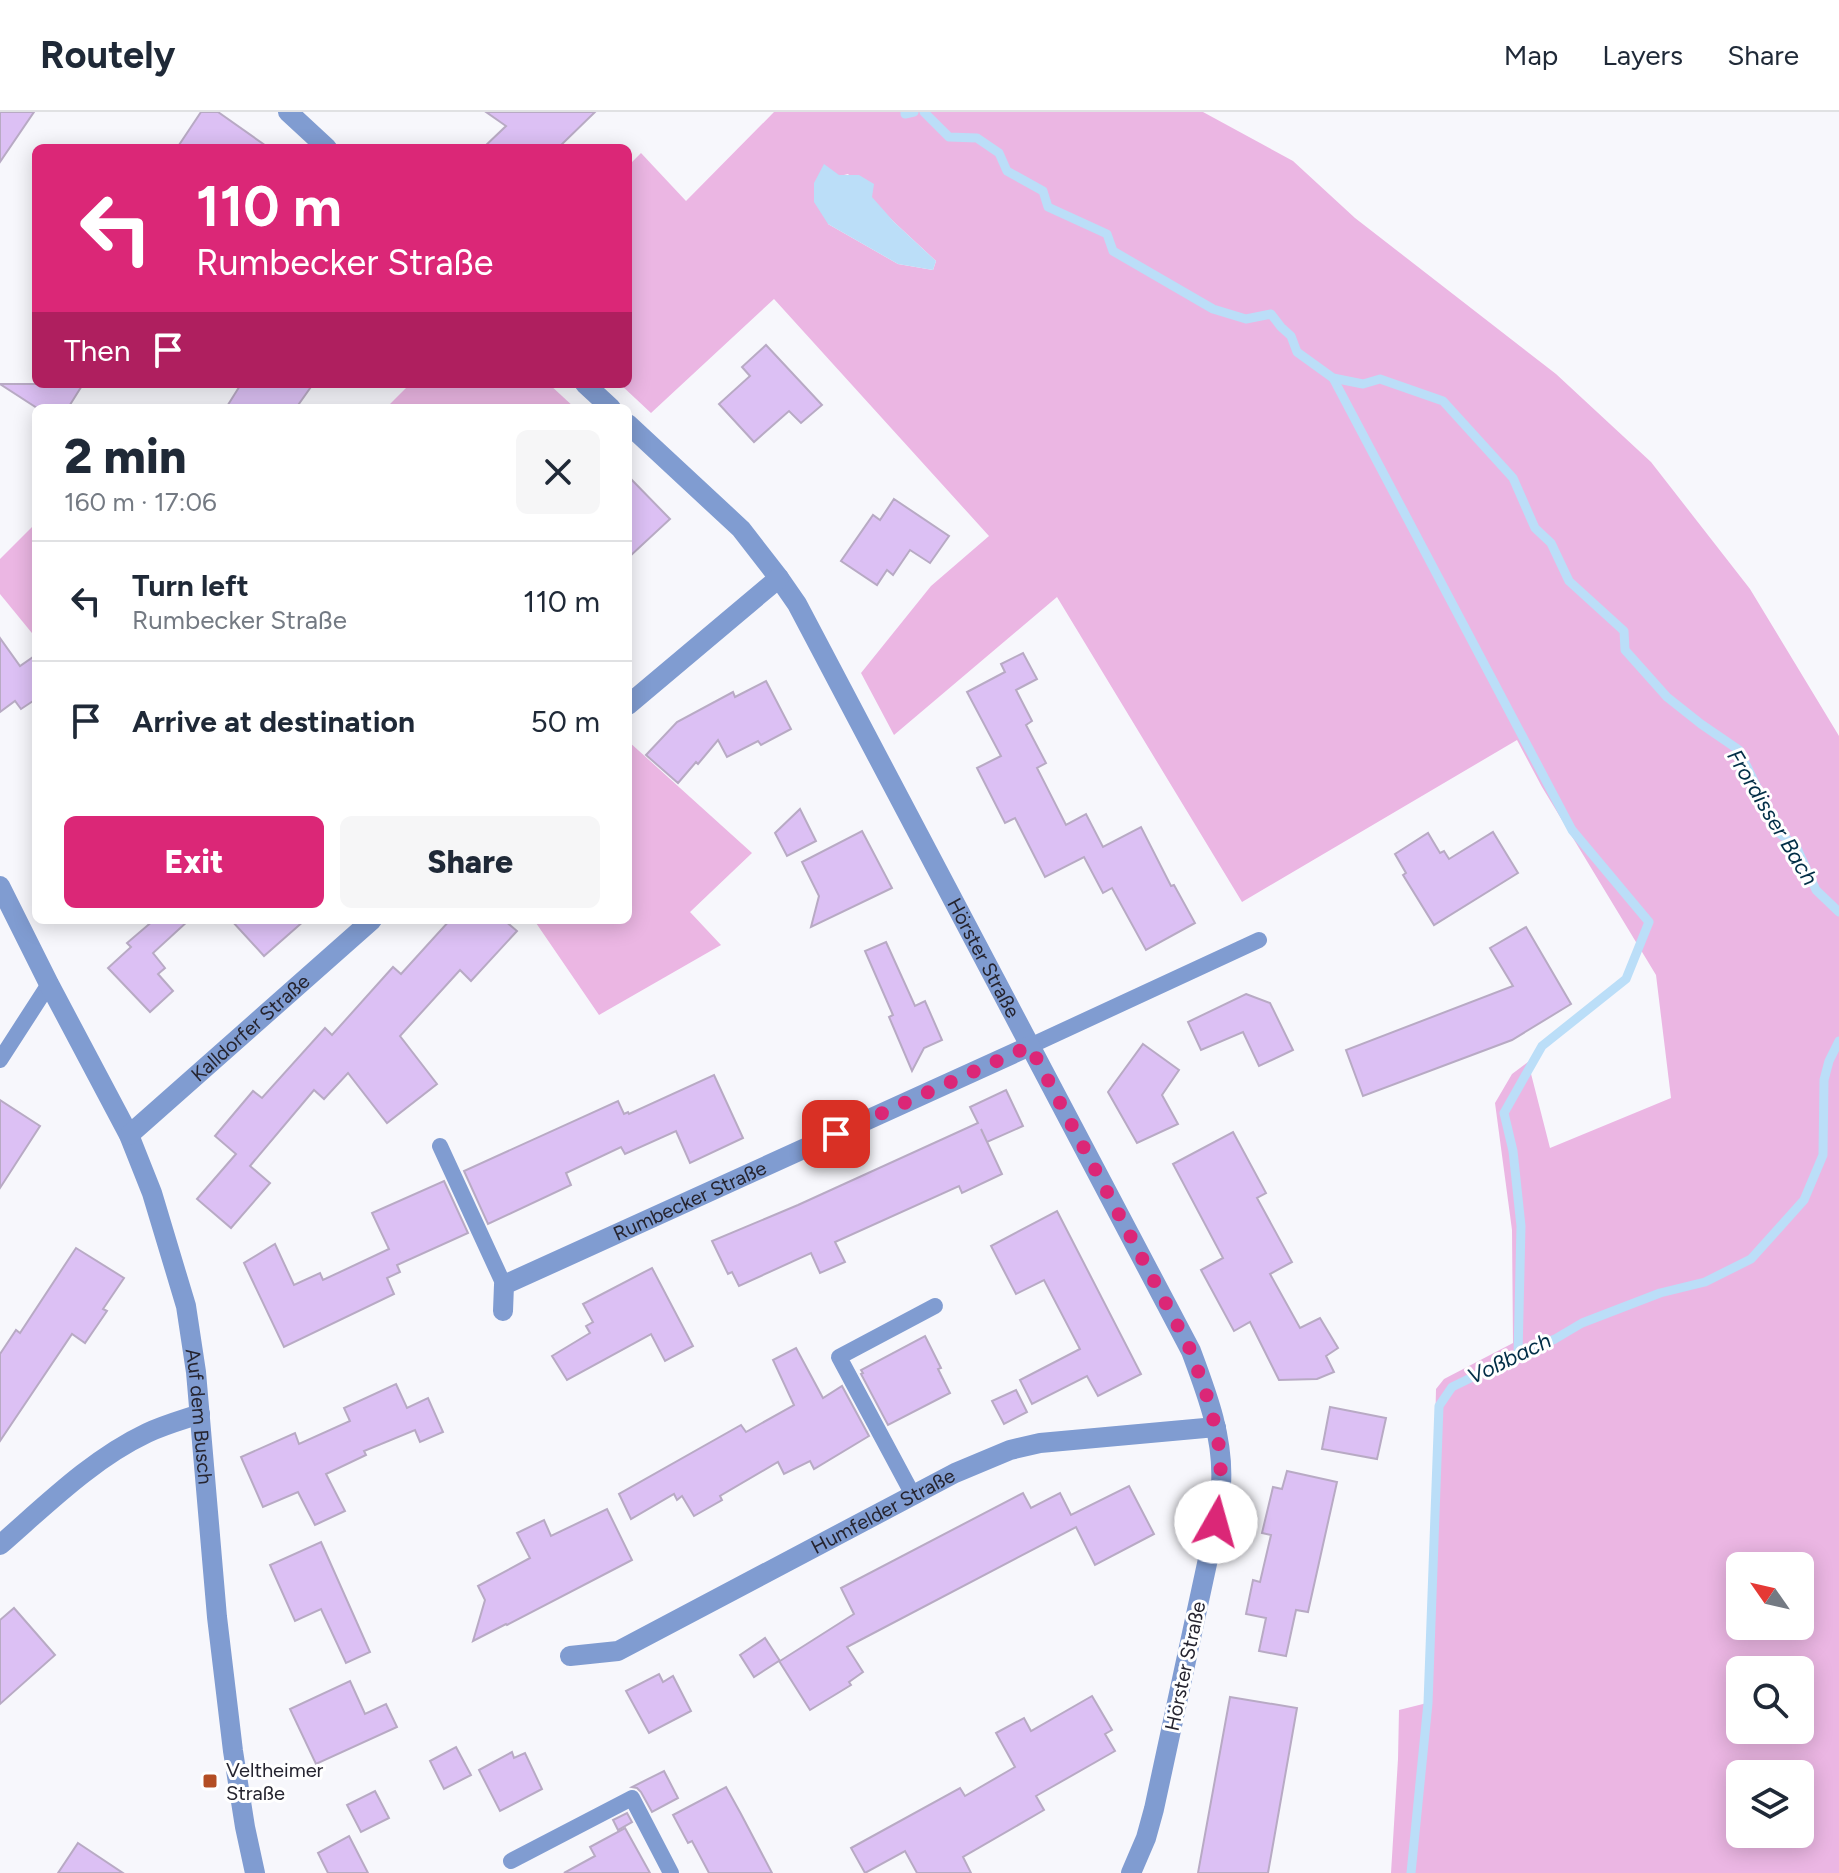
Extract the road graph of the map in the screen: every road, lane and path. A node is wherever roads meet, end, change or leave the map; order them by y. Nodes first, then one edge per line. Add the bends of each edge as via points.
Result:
1 (288, 112) edge
2 (323, 144) edge
3 (589, 388) edge
4 (607, 404) edge
5 (632, 428) edge
6 (779, 578) junction
7 (632, 702) edge
8 (0, 886) edge
9 (367, 924) edge
10 (1259, 940) dead end
11 (49, 984) junction
12 (1030, 1046) junction
13 (0, 1060) edge
14 (129, 1135) junction
15 (440, 1146) dead end
16 (504, 1285) junction
17 (935, 1306) dead end
18 (503, 1311) dead end
19 (200, 1414) junction
20 (1216, 1427) junction
21 (913, 1495) junction
22 (0, 1545) edge
23 (570, 1656) dead end
24 (511, 1861) dead end
25 (255, 1873) edge
26 (671, 1873) edge
27 (1131, 1873) edge

1 - 2 street
3 - 4 street
5 - 6 street, Hörster Straße via 741,529
6 - 7 street
6 - 12 street, Hörster Straße
8 - 11 street, Auf dem Busch
9 - 14 street, Kalldorfer Straße
10 - 12 lane
11 - 13 lane
11 - 14 street, Auf dem Busch
12 - 16 street, Rumbecker Straße
12 - 20 street, Hörster Straße via 1191,1351
14 - 19 street, Auf dem Busch via 186,1306
15 - 16 lane
16 - 18 street
17 - 21 lane via 839,1357
19 - 22 street via 147,1433 102,1460
19 - 25 street, Auf dem Busch via 233,1751
20 - 21 street, Humfelder Straße via 1025,1446 983,1460
20 - 27 street, Hörster Straße via 1221,1483 1216,1522 1154,1809
21 - 23 street, Humfelder Straße via 618,1651
24 - 26 lane via 632,1798

